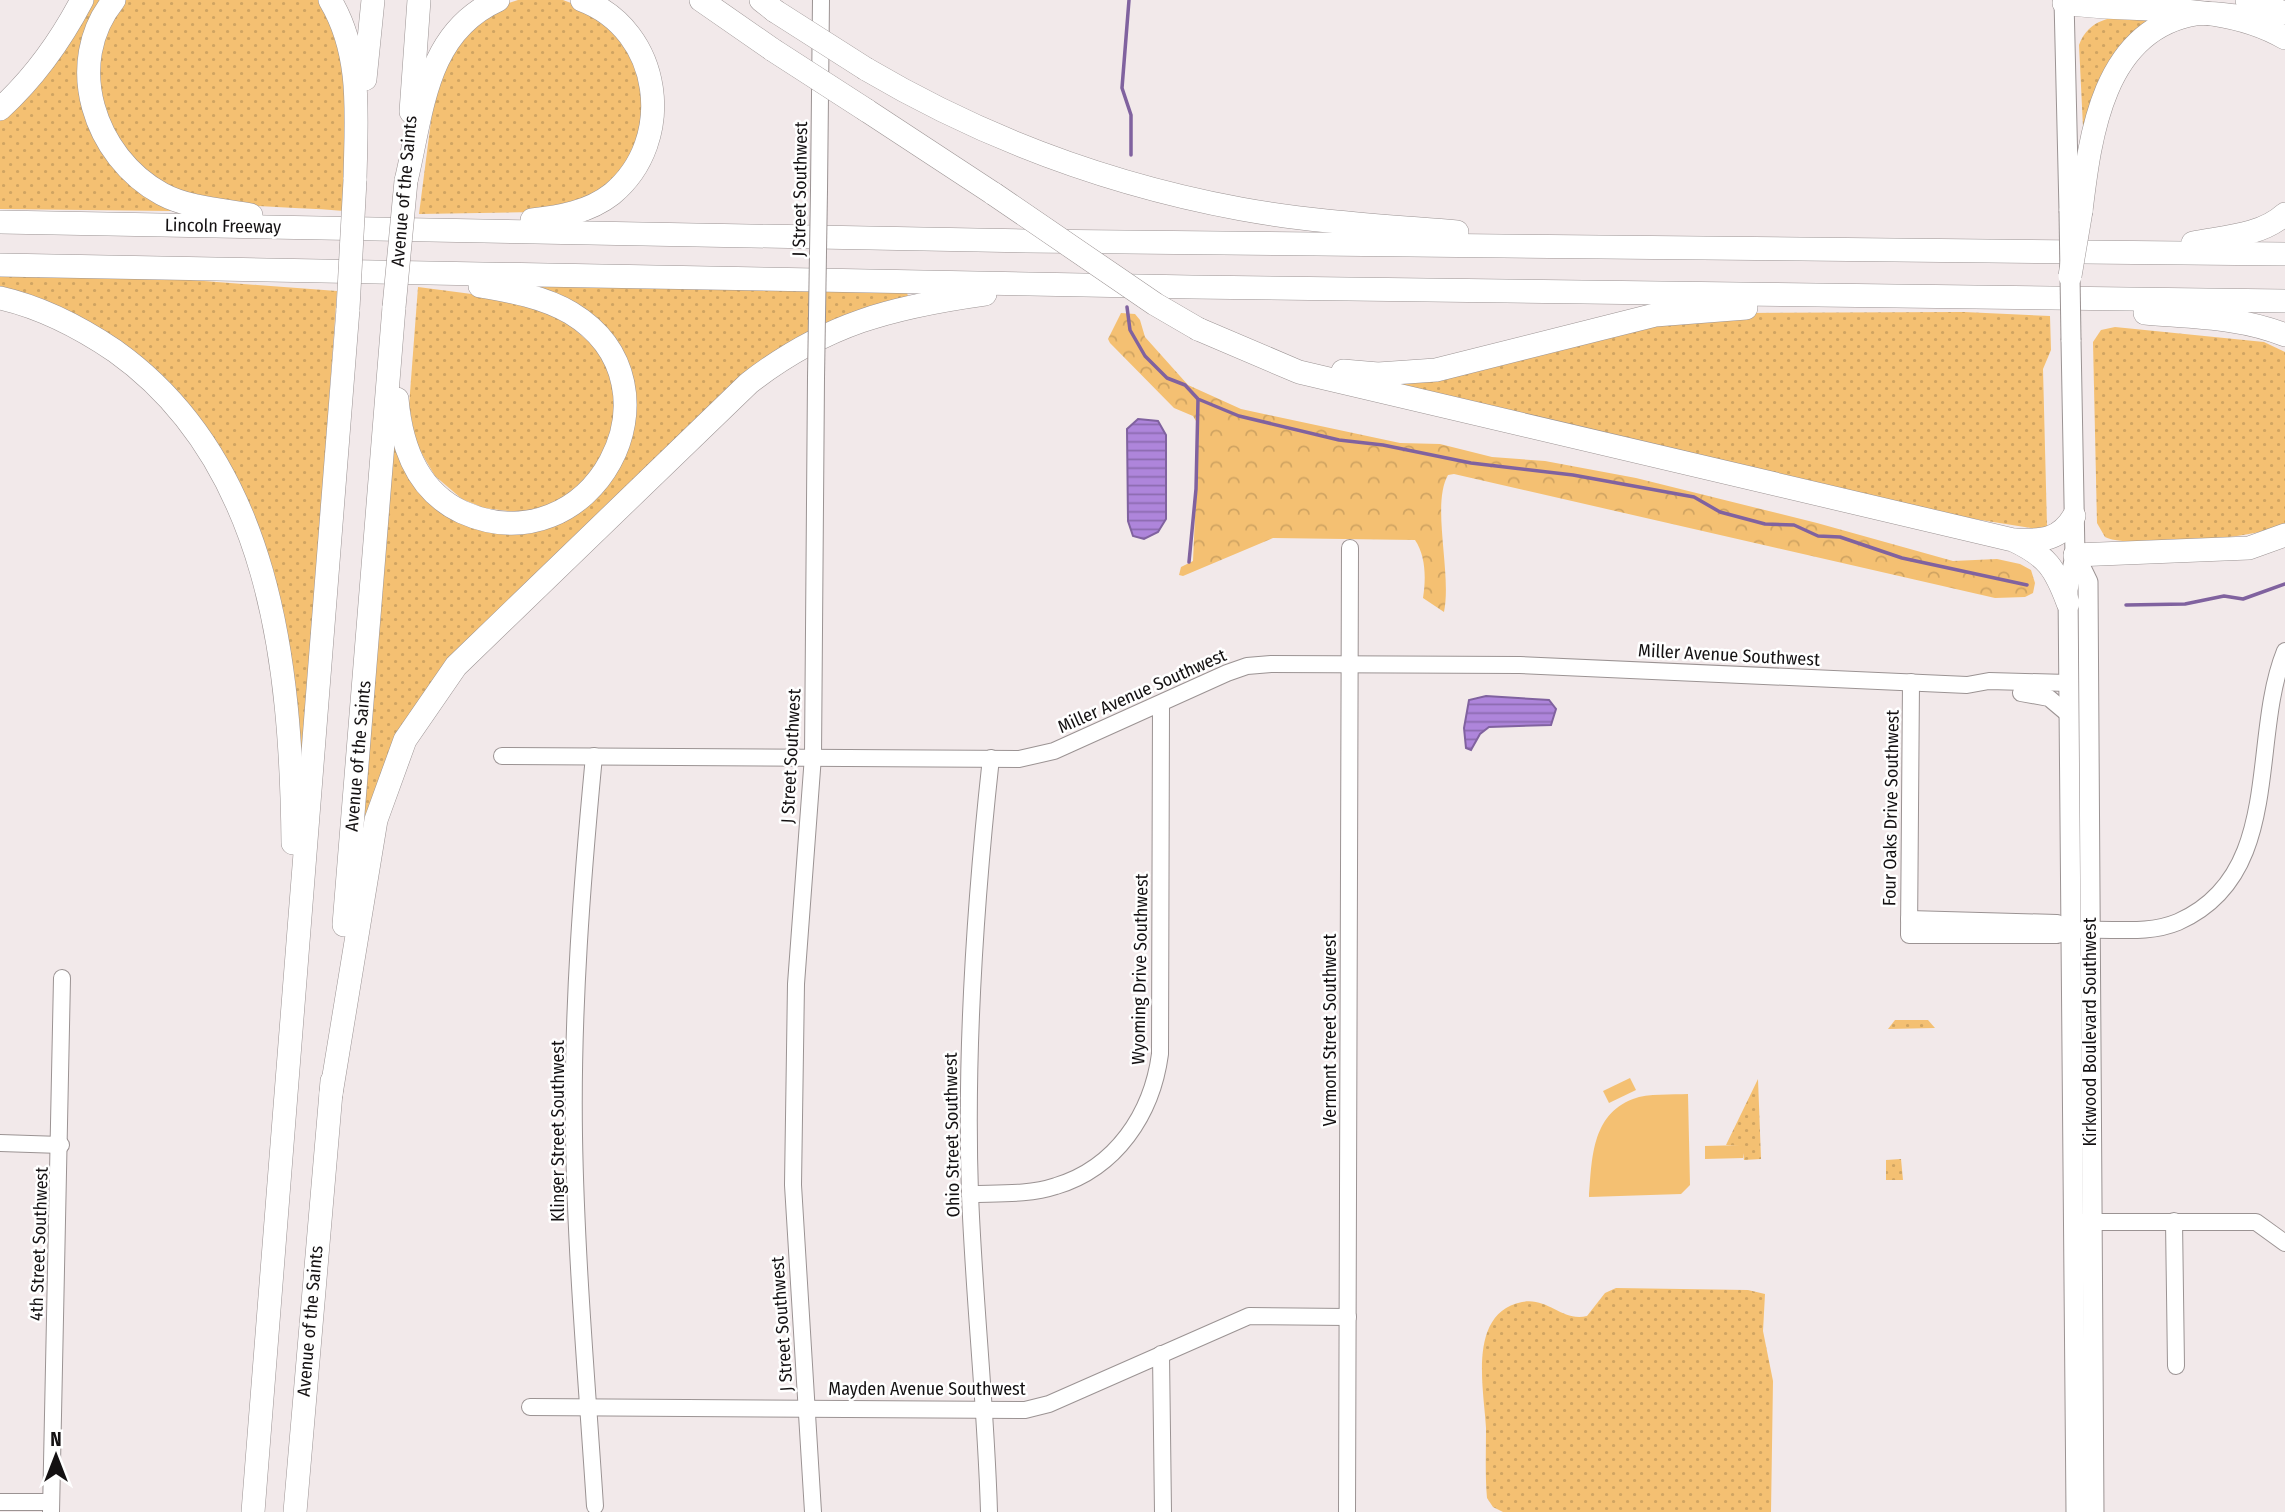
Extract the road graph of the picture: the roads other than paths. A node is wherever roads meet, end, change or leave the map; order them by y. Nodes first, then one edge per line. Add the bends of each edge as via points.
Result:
1 (82, 0) edge
2 (114, 0) edge
3 (330, 0) edge
4 (373, 0) edge
5 (419, 0) edge
6 (498, 0) edge
7 (582, 0) edge
8 (701, 0) edge
9 (821, 0) edge
10 (2071, 1) edge
11 (768, 6) edge
12 (2243, 8) edge
13 (2285, 13) edge
14 (2285, 38) edge
15 (0, 110) edge
16 (355, 180) junction
17 (406, 181) junction
18 (2075, 211) junction
19 (2285, 214) edge
20 (0, 222) edge
21 (327, 228) junction
22 (446, 230) junction
23 (1602, 247) junction
24 (2143, 252) junction
25 (2285, 254) edge
26 (0, 265) edge
27 (376, 273) junction
28 (2070, 276) joint
29 (1192, 287) junction
30 (1887, 297) junction
31 (1960, 297) junction
32 (0, 298) edge
33 (2285, 301) edge
34 (2285, 335) edge
35 (392, 336) junction
36 (1278, 362) junction
37 (2074, 516) junction
38 (2285, 535) edge
39 (2013, 540) junction
40 (1350, 548) dead end
41 (2285, 551) edge
42 (2075, 555) junction
43 (2068, 603) junction
44 (2285, 651) edge
45 (1350, 663) junction
46 (1911, 682) junction
47 (2068, 683) junction
48 (1967, 685) junction
49 (1161, 704) junction
50 (2068, 714) junction
51 (2089, 731) junction
52 (502, 756) dead end
53 (594, 756) junction
54 (813, 757) junction
55 (991, 758) junction
56 (2071, 930) junction
57 (2091, 931) junction
58 (294, 975) junction
59 (62, 978) dead end
60 (331, 1094) junction
61 (0, 1143) edge
62 (61, 1145) junction
63 (970, 1194) junction
64 (2174, 1221) junction
65 (2081, 1222) junction
66 (2285, 1243) edge
67 (1348, 1317) junction
68 (1161, 1353) junction
69 (2176, 1366) dead end
70 (530, 1407) dead end
71 (589, 1407) junction
72 (808, 1408) junction
73 (986, 1411) junction
74 (0, 1502) edge
75 (595, 1506) dead end
76 (51, 1507) edge
77 (253, 1512) edge
78 (295, 1512) edge
79 (813, 1512) edge
80 (989, 1512) edge
81 (1163, 1512) edge
82 (1347, 1512) edge
83 (2076, 1512) edge
84 (2094, 1512) edge

1 - 15 highway via 36,74
2 - 21 highway via 98,27 90,53 89,80 98,125 124,166 163,194 194,205
3 - 16 highway via 352,49
4 - 16 highway
5 - 17 highway, Avenue of the Saints
6 - 17 highway via 465,19 442,47
7 - 22 highway via 620,24 633,38 648,71 654,105 643,155 610,195 577,212
8 - 36 highway, bridge via 1155,303 1198,329
9 - 54 street, J Street Southwest, bridge
10 - 12 highway via 2090,7
10 - 18 main road
11 - 23 highway, bridge via 925,104 1096,174 1161,192 1315,220
12 - 13 highway
12 - 14 highway
12 - 18 highway via 2196,14 2165,25 2136,43 2123,58 2103,98
16 - 58 highway, bridge
17 - 35 highway, Avenue of the Saints, bridge
18 - 28 highway, bridge
19 - 24 highway via 2249,233
20 - 21 highway, Lincoln Freeway
21 - 22 highway, Lincoln Freeway
22 - 23 highway
23 - 24 highway
24 - 25 highway
26 - 27 highway
27 - 29 highway
27 - 35 highway via 515,292 572,314 590,328 605,344 623,387 622,436 604,476 571,506 528,523 480,520 454,508 418,475 408,455 399,425
28 - 37 main road, Kirkwood Boulevard Southwest, bridge
29 - 30 highway
29 - 60 highway via 986,294 912,304 809,342 750,383 456,666 405,740 376,820
30 - 31 highway
30 - 36 highway via 1655,315 1436,370 1378,374
31 - 33 highway
31 - 34 highway via 2230,321
32 - 58 highway via 77,328 134,365 162,390 206,443 249,525 271,610 284,690 293,817
35 - 60 highway, Avenue of the Saints
36 - 39 highway via 1299,372
37 - 39 highway via 2066,530 2054,537
37 - 42 main road, Kirkwood Boulevard Southwest
38 - 42 highway via 2249,548
39 - 43 highway via 2053,567
40 - 45 street, Vermont Street Southwest
41 - 42 highway via 2227,561
42 - 43 main road, Kirkwood Boulevard Southwest
42 - 51 main road, Kirkwood Boulevard Southwest via 2088,582
43 - 47 main road, Kirkwood Boulevard Southwest
44 - 57 street via 2273,687 2259,822 2239,868 2219,894 2179,921 2130,932
45 - 46 street, Miller Avenue Southwest via 1520,665
45 - 49 street, Miller Avenue Southwest via 1247,666
45 - 67 street, Vermont Street Southwest
46 - 48 street, Miller Avenue Southwest
46 - 56 street, Four Oaks Drive Southwest via 1909,927 2057,923
47 - 48 street, Miller Avenue Southwest via 1989,681
47 - 50 main road, Kirkwood Boulevard Southwest
47 - 51 main road via 2081,694
48 - 50 street, Miller Avenue Southwest via 2039,694
49 - 55 street, Miller Avenue Southwest via 1037,757
49 - 63 street, Wyoming Drive Southwest via 1160,1054 1153,1089 1132,1132 1086,1173 1029,1192
50 - 56 main road, Kirkwood Boulevard Southwest
51 - 57 main road, Kirkwood Boulevard Southwest
52 - 53 street, Miller Avenue Southwest
53 - 54 street, Miller Avenue Southwest
53 - 71 street, Klinger Street Southwest via 582,882 574,1134
54 - 55 street, Miller Avenue Southwest
54 - 72 street, J Street Southwest via 793,1083 793,1185
55 - 63 street, Ohio Street Southwest via 974,954 968,1089
56 - 57 street
56 - 65 main road, Kirkwood Boulevard Southwest
57 - 65 main road, Kirkwood Boulevard Southwest
58 - 77 highway
59 - 62 street, 4th Street Southwest
60 - 78 highway, Avenue of the Saints
61 - 62 street
62 - 76 street, 4th Street Southwest
63 - 73 street, Ohio Street Southwest
64 - 65 street
64 - 66 street via 2256,1222
64 - 69 street
65 - 83 main road, Kirkwood Boulevard Southwest
65 - 84 main road, Kirkwood Boulevard Southwest
67 - 68 street, Mayden Avenue Southwest via 1249,1316
67 - 82 street, Vermont Street Southwest
68 - 73 street, Mayden Avenue Southwest via 1049,1404
68 - 81 street
70 - 71 street, Mayden Avenue Southwest
71 - 72 street, Mayden Avenue Southwest
71 - 75 street, Klinger Street Southwest
72 - 73 street, Mayden Avenue Southwest
72 - 79 street, J Street Southwest
73 - 80 street, Ohio Street Southwest
74 - 76 street

